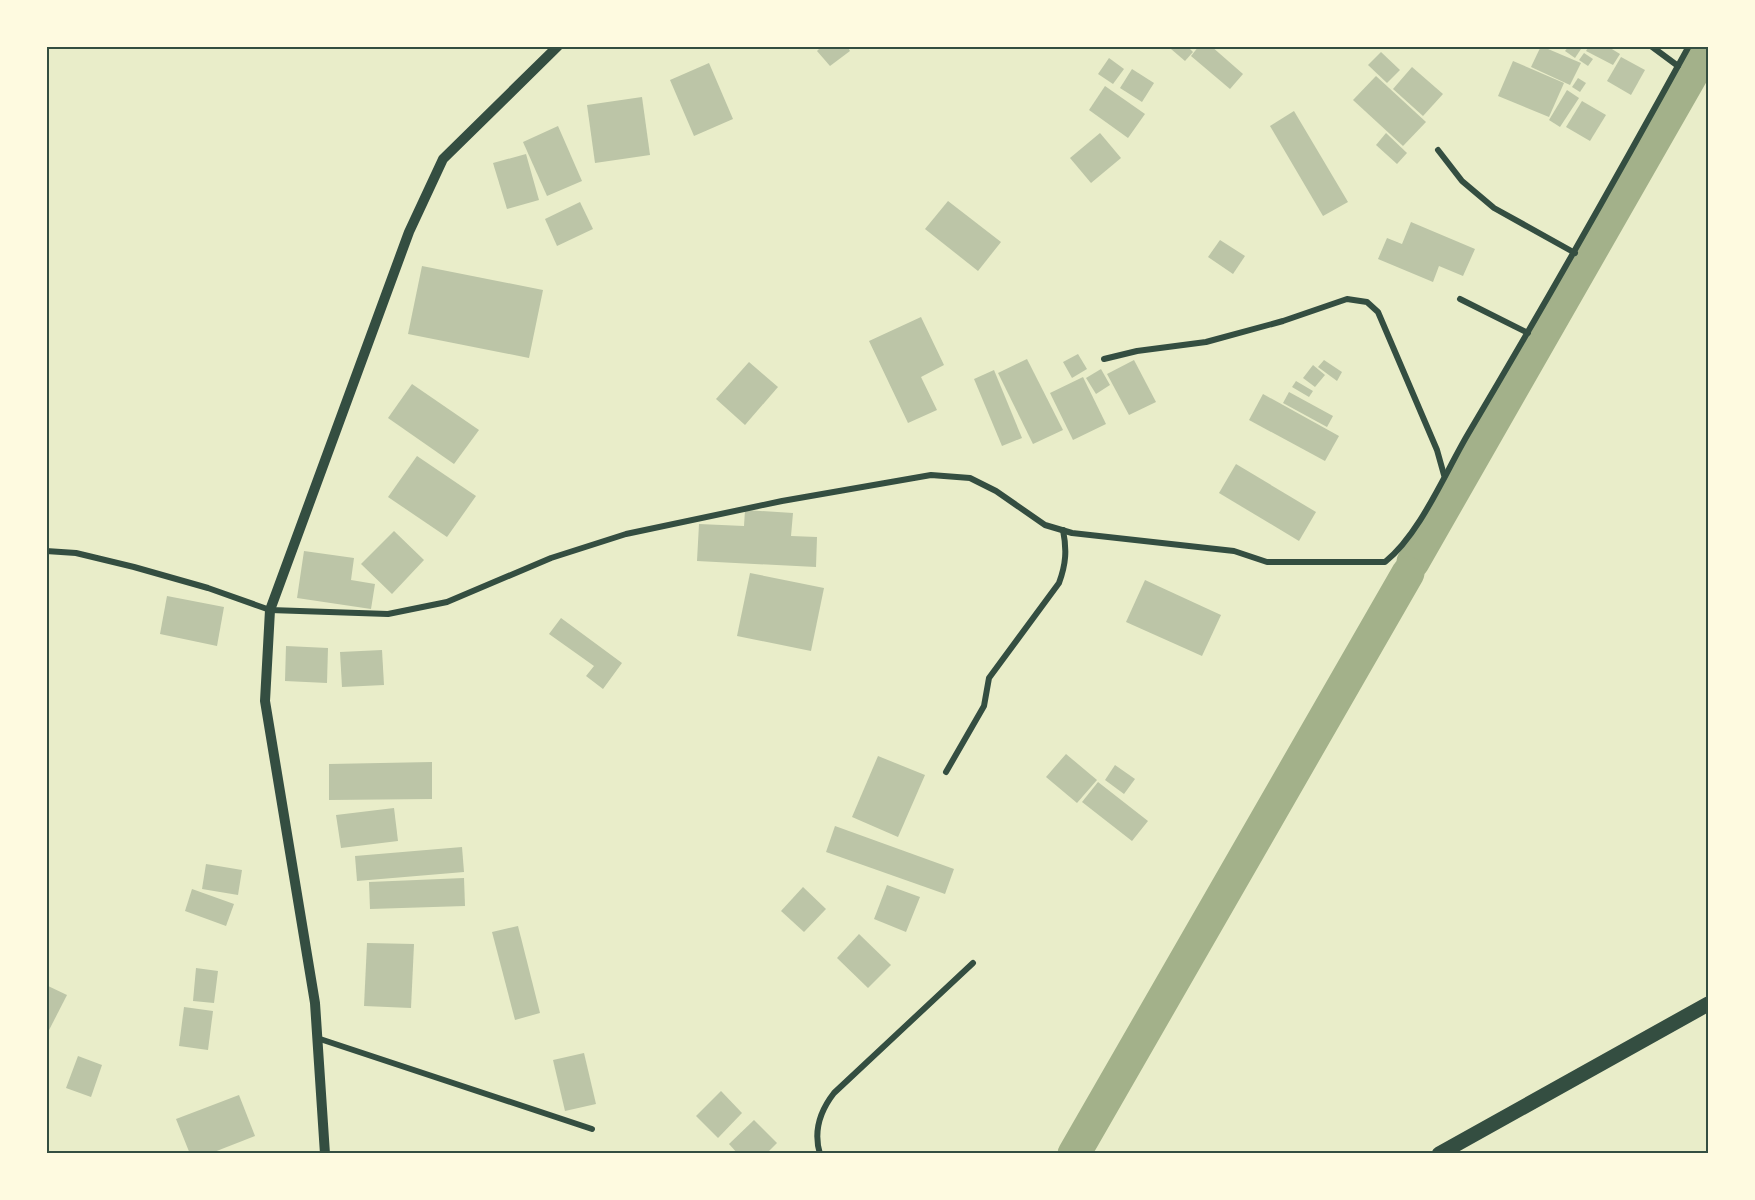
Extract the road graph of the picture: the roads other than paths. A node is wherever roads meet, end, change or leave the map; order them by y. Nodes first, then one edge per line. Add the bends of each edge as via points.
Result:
1 (558, 46) edge
2 (1651, 46) edge
3 (1689, 46) edge
4 (1678, 66) junction
5 (1438, 150) dead end
6 (1575, 253) junction
7 (1460, 299) dead end
8 (1528, 333) junction
9 (1104, 359) dead end
10 (1444, 475) junction
11 (1063, 530) junction
12 (46, 551) edge
13 (270, 610) junction
14 (946, 772) dead end
15 (973, 963) dead end
16 (1708, 1004) edge
17 (317, 1038) junction
18 (592, 1129) dead end
19 (325, 1154) edge
20 (820, 1154) edge
21 (1438, 1154) edge

1 - 13 street via 443,159 409,232
2 - 4 street
3 - 4 street
4 - 6 street
5 - 6 street via 1462,181 1494,208
6 - 8 street
7 - 8 street
8 - 10 street
9 - 10 street via 1206,342 1347,299 1367,302 1378,312
10 - 11 street via 1413,533 1385,562 1267,562 1234,551
11 - 13 street via 1045,525 970,478 931,475 626,534 551,558 447,602 417,610 388,614
11 - 14 street via 1065,566 1059,583 989,678 984,706
12 - 13 street via 76,553 134,567
13 - 17 street via 265,701 315,1003
15 - 20 street via 834,1093 819,1119
16 - 21 main road
17 - 18 street
17 - 19 street

